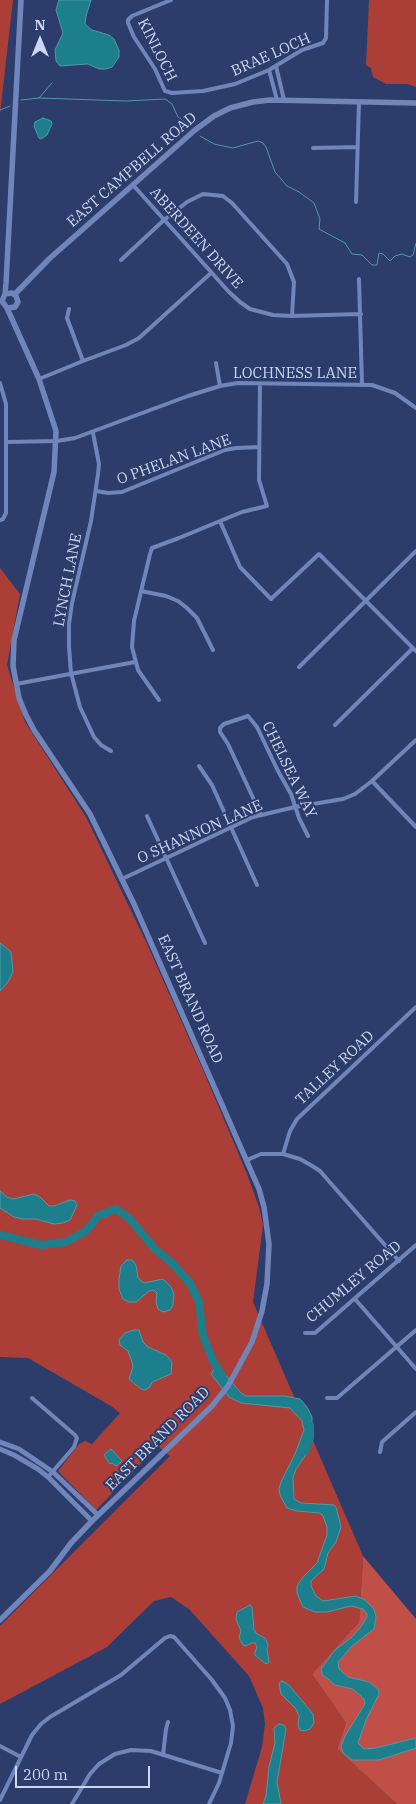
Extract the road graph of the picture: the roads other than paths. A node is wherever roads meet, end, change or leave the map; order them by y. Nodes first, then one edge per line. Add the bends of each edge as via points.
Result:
1 (21, 0) edge
2 (171, 0) edge
3 (327, 0) edge
4 (276, 66) junction
5 (269, 70) junction
6 (166, 92) joint
7 (280, 100) junction
8 (359, 102) junction
9 (416, 103) edge
10 (357, 147) junction
11 (313, 148) dead end
12 (132, 185) junction
13 (356, 202) dead end
14 (164, 220) junction
15 (121, 260) dead end
16 (211, 273) junction
17 (359, 279) dead end
18 (9, 297) edge
19 (15, 306) junction
20 (4, 307) edge
21 (69, 309) dead end
22 (361, 314) junction
23 (292, 316) junction
24 (15, 322) junction
25 (83, 360) junction
26 (216, 363) dead end
27 (39, 379) junction
28 (0, 383) edge
29 (260, 384) junction
30 (362, 385) junction
31 (220, 386) junction
32 (416, 400) edge
33 (414, 407) edge
34 (93, 432) junction
35 (56, 441) junction
36 (6, 442) junction
37 (259, 447) junction
38 (96, 491) junction
39 (0, 520) edge
40 (220, 522) junction
41 (416, 551) edge
42 (141, 591) junction
43 (366, 600) junction
44 (213, 650) dead end
45 (415, 650) edge
46 (135, 662) junction
47 (299, 667) dead end
48 (71, 673) junction
49 (16, 684) junction
50 (160, 700) dead end
51 (335, 725) dead end
52 (416, 740) edge
53 (111, 751) dead end
54 (199, 766) dead end
55 (372, 782) junction
56 (295, 807) junction
57 (261, 815) junction
58 (147, 816) dead end
59 (416, 827) edge
60 (231, 828) junction
61 (308, 836) dead end
62 (167, 858) junction
63 (122, 879) junction
64 (257, 885) dead end
65 (205, 943) dead end
66 (416, 1007) edge
67 (283, 1154) junction
68 (247, 1160) junction
69 (416, 1246) edge
70 (399, 1261) junction
71 (355, 1299) junction
72 (416, 1330) edge
73 (305, 1333) dead end
74 (397, 1347) junction
75 (416, 1369) edge
76 (32, 1398) dead end
77 (328, 1398) dead end
78 (416, 1412) edge
79 (0, 1442) edge
80 (0, 1449) edge
81 (380, 1452) dead end
82 (53, 1472) junction
83 (48, 1477) junction
84 (98, 1515) junction
85 (92, 1521) junction
86 (0, 1620) edge
87 (168, 1722) dead end
88 (0, 1746) edge
89 (163, 1755) junction
90 (21, 1757) junction
91 (222, 1773) junction
92 (2, 1790) edge
93 (1, 1797) edge
94 (72, 1804) edge
95 (209, 1804) edge

1 - 18 main road via 6,283
2 - 6 street, KINLOCH via 128,19 134,37
3 - 4 street, BRAE LOCH via 325,41
4 - 5 street, BRAE LOCH
4 - 7 street
5 - 6 street, BRAE LOCH via 221,88
5 - 7 street
7 - 8 main road, EAST CAMPBELL ROAD
7 - 12 main road, EAST CAMPBELL ROAD via 237,105 214,116
8 - 9 main road, EAST CAMPBELL ROAD
8 - 10 street
10 - 11 street
10 - 13 street
12 - 14 street, ABERDEEN DRIVE
12 - 18 main road, EAST CAMPBELL ROAD
14 - 15 street
14 - 16 street, ABERDEEN DRIVE
14 - 23 street via 203,194 228,199 290,269 294,282
16 - 23 street, ABERDEEN DRIVE via 250,309
16 - 25 street via 140,338
17 - 22 street
18 - 19 main road, EAST CAMPBELL ROAD
18 - 20 main road, EAST BRAND ROAD
19 - 20 main road
19 - 24 main road, EAST BRAND ROAD
20 - 24 main road, EAST BRAND ROAD
21 - 25 street via 67,318
22 - 23 street, ABERDEEN DRIVE
22 - 30 street
24 - 27 main road, EAST BRAND ROAD
25 - 27 street
26 - 31 street
27 - 35 main road, EAST BRAND ROAD via 54,419
28 - 36 street via 6,404
29 - 30 street, LOCHNESS LANE
29 - 31 street, LOCHNESS LANE
29 - 37 street
30 - 33 street, LOCHNESS LANE via 390,390
31 - 34 street, LOCHNESS LANE
32 - 33 street
34 - 35 street, LOCHNESS LANE
34 - 38 street, LYNCH LANE via 98,464
35 - 36 street, LOCHNESS LANE
35 - 49 main road, EAST BRAND ROAD via 54,472 14,640
36 - 39 street via 6,513
37 - 38 street, O PHELAN LANE via 225,450 122,492
37 - 40 street via 259,480 267,506 250,509
38 - 48 street, LYNCH LANE via 71,610
40 - 42 street via 152,548
40 - 43 street via 240,567 272,600 319,554
41 - 43 street
42 - 44 street via 170,598 188,608 197,618
42 - 46 street via 133,632
43 - 45 street
43 - 47 street
45 - 51 street
46 - 48 street
46 - 50 street
48 - 49 street
48 - 53 street, LYNCH LANE via 80,707 94,737
49 - 63 main road, EAST BRAND ROAD via 26,715 90,814
52 - 55 street, O SHANNON LANE
54 - 60 street via 212,785
55 - 56 street, O SHANNON LANE via 343,799
55 - 59 street
56 - 57 street, O SHANNON LANE
56 - 57 street, CHELSEA WAY via 258,727 248,716 224,724 220,732
56 - 61 street, CHELSEA WAY
57 - 60 street, O SHANNON LANE
58 - 62 street
60 - 62 street, O SHANNON LANE
60 - 64 street
62 - 63 street, O SHANNON LANE
62 - 65 street
63 - 68 main road, EAST BRAND ROAD
66 - 67 street, TALLEY ROAD via 297,1119
67 - 68 street via 261,1154
67 - 70 street via 300,1159 320,1171
68 - 84 main road, EAST BRAND ROAD via 259,1189 268,1228 267,1284 252,1342 228,1386 212,1406
69 - 70 street, CHUMLEY ROAD
70 - 71 street, CHUMLEY ROAD
71 - 73 street, CHUMLEY ROAD via 314,1333
71 - 74 street
72 - 74 street
74 - 75 street
74 - 77 street via 337,1398
76 - 82 street via 76,1438 74,1447
78 - 81 street via 382,1442
79 - 82 street via 27,1454
80 - 83 street
82 - 83 street
82 - 84 street
83 - 85 street
84 - 85 main road, EAST BRAND ROAD
85 - 86 main road, EAST BRAND ROAD via 50,1571
87 - 89 street
88 - 90 street
89 - 91 street
89 - 94 street via 146,1750 115,1754 90,1774
90 - 91 street via 32,1735 45,1720 126,1672 170,1636 217,1686 228,1704 232,1734
90 - 92 street
91 - 95 street
92 - 93 street

